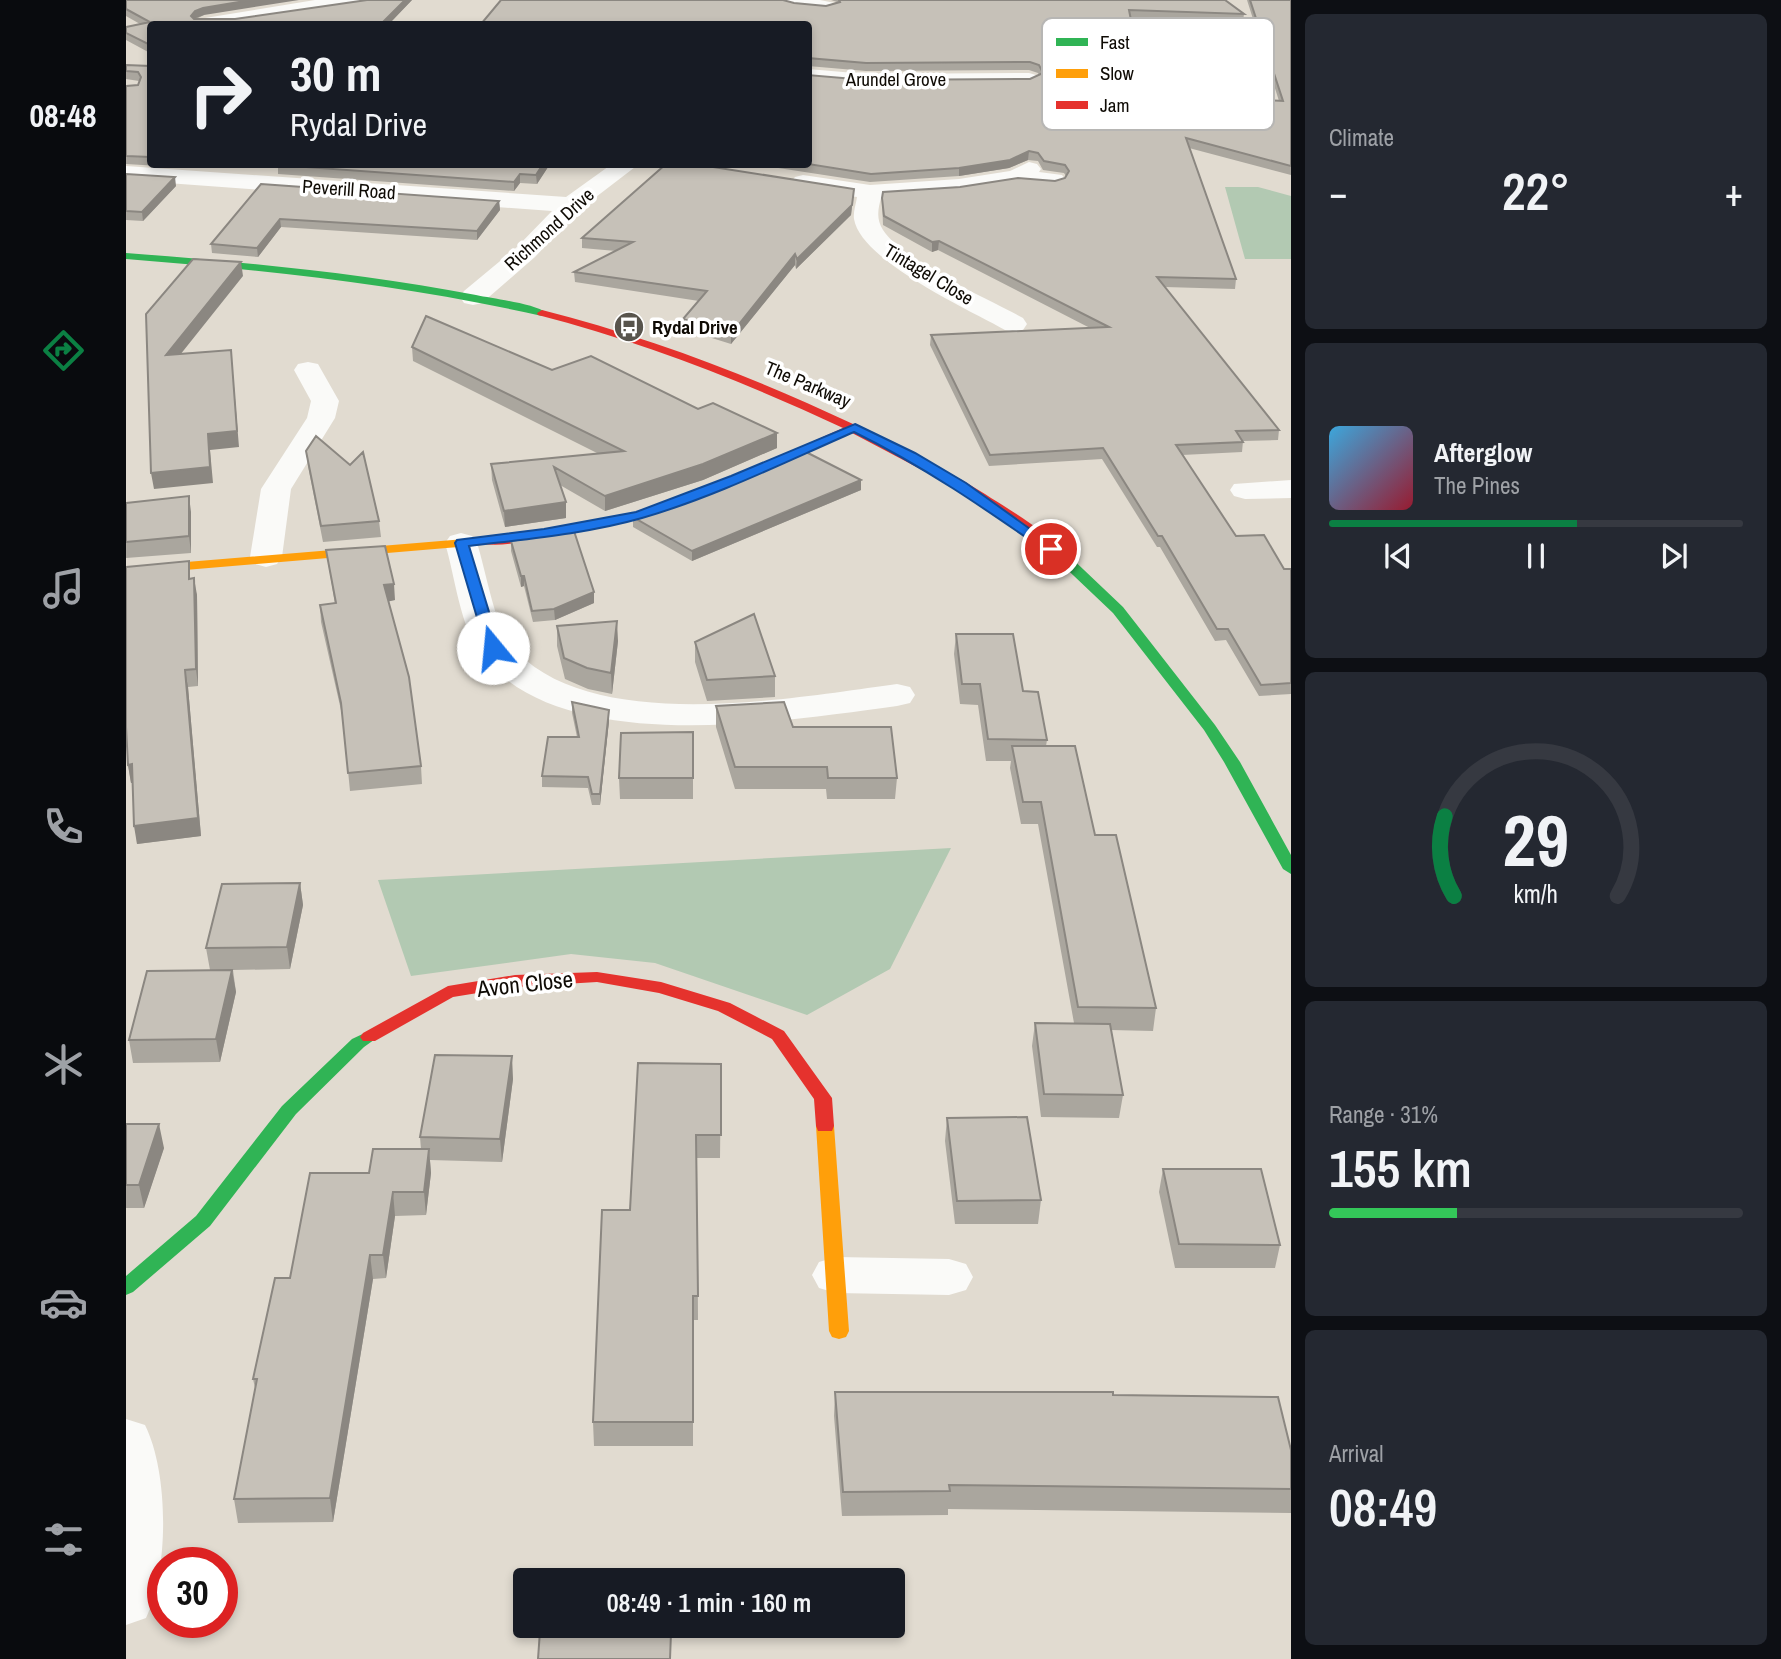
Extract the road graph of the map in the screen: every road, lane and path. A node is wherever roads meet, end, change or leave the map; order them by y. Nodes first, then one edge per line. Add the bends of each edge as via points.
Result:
1 (366, 0) edge
2 (783, 0) edge
3 (833, 3) edge
4 (221, 21) edge
5 (811, 21) edge
6 (812, 75) edge
7 (1029, 79) edge
8 (315, 168) edge
9 (622, 168) edge
10 (126, 173) edge
11 (782, 179) edge
12 (1054, 180) edge
13 (300, 185) junction
14 (870, 192) junction
15 (571, 205) junction
16 (126, 256) edge
17 (473, 297) junction
18 (954, 320) dead end
19 (309, 370) dead end
20 (855, 427) junction
21 (1291, 489) edge
22 (1245, 490) dead end
23 (461, 543) junction
24 (266, 557) junction
25 (126, 570) edge
26 (897, 695) dead end
27 (1291, 869) edge
28 (836, 1275) junction
29 (949, 1278) dead end
30 (126, 1287) edge
31 (839, 1331) dead end
32 (126, 1440) edge
33 (126, 1601) edge

1 - 4 street
2 - 3 street
3 - 5 street
6 - 7 street, Arundel Grove via 866,80 981,73
8 - 13 street
9 - 15 street, Richmond Drive
10 - 13 street, Peverill Road
11 - 14 street
12 - 14 street via 1023,173 959,186
13 - 15 street, Peverill Road
14 - 18 street, Tintagel Close via 865,220 877,242 900,260 1003,318
15 - 17 street, Richmond Drive
16 - 17 street, The Parkway via 336,276
17 - 20 street, The Parkway via 641,340
19 - 24 street via 325,401 321,418 276,489
20 - 23 street via 635,516
20 - 27 street, The Parkway via 972,493 1069,562 1107,598 1151,648 1222,745
21 - 22 street
23 - 24 street
23 - 26 street via 493,648 520,675 594,706 708,715
24 - 25 street
28 - 29 street
28 - 30 street, Avon Close via 823,1098 778,1035 724,1007 661,988 597,977 515,981 448,992 358,1043 289,1110 203,1221
28 - 31 street, Avon Close
32 - 33 street via 138,1509

